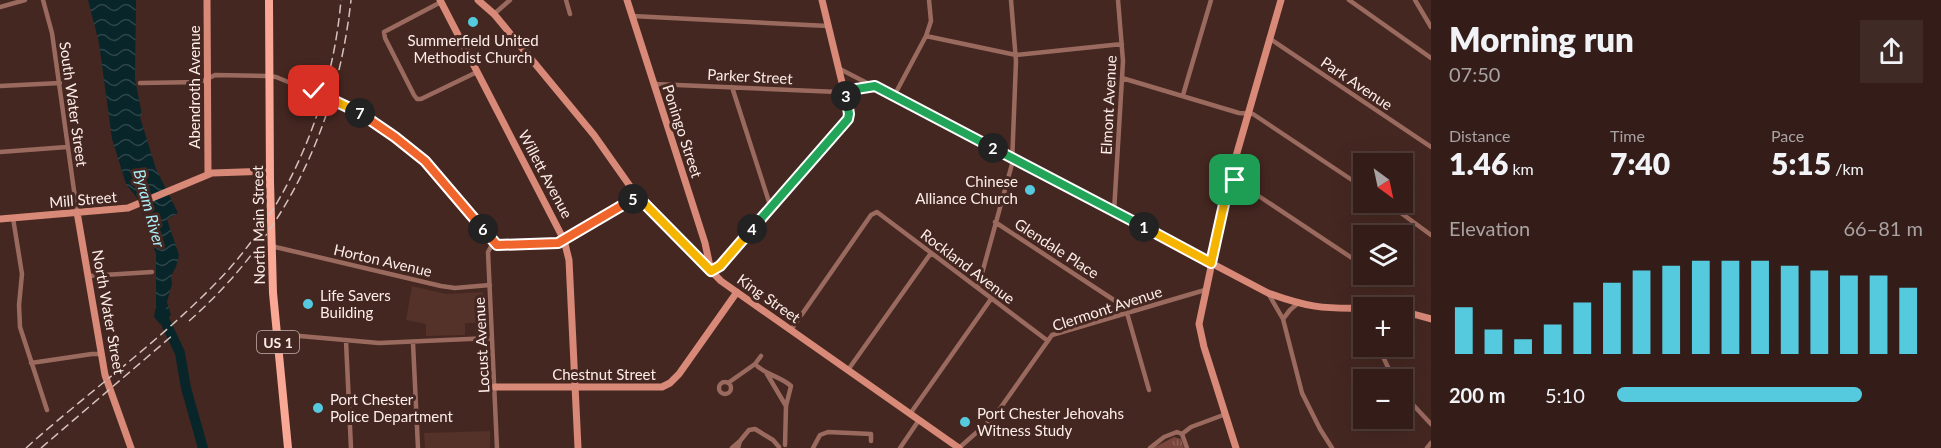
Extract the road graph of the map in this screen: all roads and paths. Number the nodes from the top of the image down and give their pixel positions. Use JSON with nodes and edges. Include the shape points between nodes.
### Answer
{"nodes":[{"id":1,"x":25,"y":0,"type":"edge"},
{"id":2,"x":43,"y":0,"type":"edge"},
{"id":3,"x":207,"y":0,"type":"edge"},
{"id":4,"x":268,"y":0,"type":"edge"},
{"id":5,"x":478,"y":0,"type":"edge"},
{"id":6,"x":510,"y":0,"type":"edge"},
{"id":7,"x":566,"y":0,"type":"edge"},
{"id":8,"x":627,"y":0,"type":"edge"},
{"id":9,"x":822,"y":0,"type":"edge"},
{"id":10,"x":929,"y":0,"type":"edge"},
{"id":11,"x":1011,"y":0,"type":"edge"},
{"id":12,"x":1118,"y":0,"type":"edge"},
{"id":13,"x":1211,"y":0,"type":"edge"},
{"id":14,"x":1281,"y":0,"type":"edge"},
{"id":15,"x":1349,"y":0,"type":"edge"},
{"id":16,"x":1415,"y":0,"type":"edge"},
{"id":17,"x":440,"y":1,"type":"edge"},
{"id":18,"x":0,"y":7,"type":"edge"},
{"id":19,"x":494,"y":14,"type":"junction"},
{"id":20,"x":570,"y":14,"type":"dead end"},
{"id":21,"x":632,"y":16,"type":"junction"},
{"id":22,"x":828,"y":26,"type":"junction"},
{"id":23,"x":1431,"y":27,"type":"edge"},
{"id":24,"x":926,"y":36,"type":"junction"},
{"id":25,"x":1269,"y":38,"type":"junction"},
{"id":26,"x":1122,"y":44,"type":"junction"},
{"id":27,"x":1016,"y":55,"type":"junction"},
{"id":28,"x":1429,"y":55,"type":"edge"},
{"id":29,"x":838,"y":68,"type":"junction"},
{"id":30,"x":477,"y":72,"type":"junction"},
{"id":31,"x":269,"y":76,"type":"junction"},
{"id":32,"x":208,"y":78,"type":"junction"},
{"id":33,"x":1122,"y":78,"type":"junction"},
{"id":34,"x":60,"y":83,"type":"junction"},
{"id":35,"x":140,"y":83,"type":"dead end"},
{"id":36,"x":654,"y":84,"type":"junction"},
{"id":37,"x":0,"y":86,"type":"edge"},
{"id":38,"x":875,"y":86,"type":"junction"},
{"id":39,"x":732,"y":87,"type":"junction"},
{"id":40,"x":844,"y":91,"type":"junction"},
{"id":41,"x":1183,"y":95,"type":"junction"},
{"id":42,"x":894,"y":96,"type":"junction"},
{"id":43,"x":1248,"y":113,"type":"junction"},
{"id":44,"x":67,"y":147,"type":"junction"},
{"id":45,"x":1431,"y":147,"type":"edge"},
{"id":46,"x":0,"y":152,"type":"edge"},
{"id":47,"x":1012,"y":158,"type":"junction"},
{"id":48,"x":269,"y":171,"type":"junction"},
{"id":49,"x":208,"y":174,"type":"junction"},
{"id":50,"x":1230,"y":177,"type":"junction"},
{"id":51,"x":1353,"y":181,"type":"edge"},
{"id":52,"x":637,"y":196,"type":"junction"},
{"id":53,"x":771,"y":207,"type":"junction"},
{"id":54,"x":77,"y":212,"type":"junction"},
{"id":55,"x":1114,"y":212,"type":"junction"},
{"id":56,"x":1401,"y":213,"type":"edge"},
{"id":57,"x":13,"y":218,"type":"junction"},
{"id":58,"x":0,"y":219,"type":"edge"},
{"id":59,"x":995,"y":222,"type":"junction"},
{"id":60,"x":1431,"y":235,"type":"edge"},
{"id":61,"x":564,"y":240,"type":"junction"},
{"id":62,"x":493,"y":243,"type":"junction"},
{"id":63,"x":271,"y":246,"type":"junction"},
{"id":64,"x":931,"y":254,"type":"junction"},
{"id":65,"x":1353,"y":259,"type":"edge"},
{"id":66,"x":1211,"y":263,"type":"junction"},
{"id":67,"x":711,"y":271,"type":"junction"},
{"id":68,"x":152,"y":272,"type":"dead end"},
{"id":69,"x":88,"y":276,"type":"junction"},
{"id":70,"x":490,"y":285,"type":"junction"},
{"id":71,"x":978,"y":288,"type":"junction"},
{"id":72,"x":1205,"y":290,"type":"junction"},
{"id":73,"x":737,"y":292,"type":"junction"},
{"id":74,"x":1268,"y":293,"type":"junction"},
{"id":75,"x":991,"y":299,"type":"junction"},
{"id":76,"x":1297,"y":304,"type":"junction"},
{"id":77,"x":1353,"y":310,"type":"edge"},
{"id":78,"x":1127,"y":313,"type":"junction"},
{"id":79,"x":1413,"y":314,"type":"edge"},
{"id":80,"x":1283,"y":319,"type":"junction"},
{"id":81,"x":1431,"y":319,"type":"edge"},
{"id":82,"x":791,"y":330,"type":"junction"},
{"id":83,"x":277,"y":334,"type":"junction"},
{"id":84,"x":491,"y":338,"type":"junction"},
{"id":85,"x":346,"y":341,"type":"junction"},
{"id":86,"x":1048,"y":341,"type":"junction"},
{"id":87,"x":413,"y":343,"type":"junction"},
{"id":88,"x":100,"y":354,"type":"junction"},
{"id":89,"x":761,"y":356,"type":"dead end"},
{"id":90,"x":31,"y":363,"type":"junction"},
{"id":91,"x":755,"y":364,"type":"junction"},
{"id":92,"x":848,"y":370,"type":"junction"},
{"id":93,"x":767,"y":374,"type":"junction"},
{"id":94,"x":728,"y":383,"type":"dead end"},
{"id":95,"x":495,"y":387,"type":"junction"},
{"id":96,"x":575,"y":388,"type":"junction"},
{"id":97,"x":1149,"y":390,"type":"dead end"},
{"id":98,"x":1413,"y":405,"type":"edge"},
{"id":99,"x":786,"y":406,"type":"junction"},
{"id":100,"x":47,"y":410,"type":"dead end"},
{"id":101,"x":910,"y":414,"type":"junction"},
{"id":102,"x":1226,"y":414,"type":"junction"},
{"id":103,"x":919,"y":420,"type":"junction"},
{"id":104,"x":1431,"y":424,"type":"edge"},
{"id":105,"x":1182,"y":434,"type":"junction"},
{"id":106,"x":740,"y":441,"type":"junction"},
{"id":107,"x":871,"y":441,"type":"dead end"},
{"id":108,"x":1431,"y":443,"type":"edge"},
{"id":109,"x":783,"y":447,"type":"edge"},
{"id":110,"x":131,"y":448,"type":"edge"},
{"id":111,"x":288,"y":448,"type":"edge"},
{"id":112,"x":351,"y":448,"type":"edge"},
{"id":113,"x":418,"y":448,"type":"edge"},
{"id":114,"x":498,"y":448,"type":"edge"},
{"id":115,"x":578,"y":448,"type":"edge"},
{"id":116,"x":732,"y":448,"type":"edge"},
{"id":117,"x":738,"y":448,"type":"edge"},
{"id":118,"x":813,"y":448,"type":"edge"},
{"id":119,"x":900,"y":448,"type":"edge"},
{"id":120,"x":959,"y":448,"type":"edge"},
{"id":121,"x":1150,"y":448,"type":"edge"},
{"id":122,"x":1187,"y":448,"type":"edge"},
{"id":123,"x":1236,"y":448,"type":"edge"},
{"id":124,"x":1332,"y":448,"type":"edge"},
{"id":125,"x":1427,"y":448,"type":"edge"}],
"edges":[{"from":1,"to":18,"type":"street"},
{"from":2,"to":34,"type":"street","name":"South Water Street"},
{"from":3,"to":32,"type":"street","name":"Abendroth Avenue"},
{"from":4,"to":31,"type":"main road","name":"North Main Street","number":"US 1"},
{"from":5,"to":19,"type":"street","name":"King Street"},
{"from":6,"to":19,"type":"street"},
{"from":7,"to":20,"type":"street"},
{"from":8,"to":21,"type":"street","name":"Poningo Street"},
{"from":9,"to":22,"type":"street"},
{"from":10,"to":24,"type":"street","via":[[931,21]]},
{"from":11,"to":27,"type":"street"},
{"from":12,"to":26,"type":"street","name":"Elmont Avenue"},
{"from":13,"to":41,"type":"street"},
{"from":14,"to":25,"type":"street"},
{"from":15,"to":28,"type":"street"},
{"from":16,"to":23,"type":"street"},
{"from":17,"to":30,"type":"street","name":"Willett Avenue"},
{"from":17,"to":30,"type":"street","via":[[384,32],[384,38],[417,99]]},
{"from":19,"to":52,"type":"street","name":"King Street","via":[[594,135]]},
{"from":21,"to":22,"type":"street"},
{"from":21,"to":36,"type":"street","name":"Poningo Street"},
{"from":22,"to":29,"type":"street"},
{"from":24,"to":27,"type":"street"},
{"from":24,"to":42,"type":"street"},
{"from":25,"to":43,"type":"street"},
{"from":25,"to":45,"type":"street","name":"Park Avenue"},
{"from":26,"to":27,"type":"street"},
{"from":26,"to":33,"type":"street","name":"Elmont Avenue"},
{"from":27,"to":47,"type":"street"},
{"from":29,"to":38,"type":"street"},
{"from":29,"to":40,"type":"street"},
{"from":30,"to":61,"type":"street","name":"Willett Avenue"},
{"from":31,"to":32,"type":"street"},
{"from":31,"to":48,"type":"main road","name":"North Main Street","number":"US 1"},
{"from":31,"to":62,"type":"street","via":[[350,107],[395,137],[425,161]]},
{"from":32,"to":35,"type":"street"},
{"from":32,"to":49,"type":"street","name":"Abendroth Avenue"},
{"from":33,"to":41,"type":"street"},
{"from":33,"to":55,"type":"street","name":"Elmont Avenue"},
{"from":34,"to":37,"type":"street"},
{"from":34,"to":44,"type":"street","name":"South Water Street"},
{"from":36,"to":39,"type":"street","name":"Parker Street"},
{"from":36,"to":67,"type":"street","name":"Poningo Street"},
{"from":38,"to":40,"type":"street","name":"Parker Street"},
{"from":38,"to":42,"type":"street"},
{"from":39,"to":40,"type":"street","name":"Parker Street"},
{"from":39,"to":53,"type":"street"},
{"from":40,"to":53,"type":"street","via":[[848,119]]},
{"from":41,"to":43,"type":"street"},
{"from":42,"to":47,"type":"street"},
{"from":43,"to":50,"type":"street"},
{"from":43,"to":51,"type":"street"},
{"from":44,"to":46,"type":"street"},
{"from":44,"to":54,"type":"street","name":"South Water Street"},
{"from":47,"to":55,"type":"street"},
{"from":47,"to":59,"type":"street"},
{"from":48,"to":49,"type":"street","name":"Mill Street"},
{"from":48,"to":63,"type":"main road","name":"North Main Street","number":"US 1"},
{"from":49,"to":54,"type":"street","name":"Mill Street","via":[[132,207]]},
{"from":50,"to":65,"type":"street"},
{"from":50,"to":66,"type":"street"},
{"from":52,"to":61,"type":"street"},
{"from":52,"to":67,"type":"street","name":"King Street"},
{"from":53,"to":67,"type":"street","via":[[720,266]]},
{"from":54,"to":57,"type":"street","name":"Mill Street"},
{"from":54,"to":69,"type":"street","name":"North Water Street"},
{"from":55,"to":66,"type":"street"},
{"from":56,"to":60,"type":"street"},
{"from":57,"to":58,"type":"street","name":"Mill Street"},
{"from":57,"to":90,"type":"street","via":[[22,274],[19,317]]},
{"from":59,"to":71,"type":"street"},
{"from":59,"to":78,"type":"street","name":"Glendale Place","via":[[1118,301]]},
{"from":61,"to":62,"type":"street","via":[[504,246]]},
{"from":61,"to":96,"type":"street","name":"Willett Avenue","via":[[569,260]]},
{"from":62,"to":70,"type":"street","name":"Locust Avenue","via":[[488,252]]},
{"from":63,"to":70,"type":"street","name":"Horton Avenue","via":[[441,286]]},
{"from":63,"to":83,"type":"main road","name":"North Main Street","number":"US 1"},
{"from":64,"to":71,"type":"street","name":"Rockland Avenue"},
{"from":64,"to":82,"type":"street","name":"Rockland Avenue","via":[[873,212]]},
{"from":64,"to":92,"type":"street"},
{"from":66,"to":72,"type":"street"},
{"from":66,"to":74,"type":"street"},
{"from":67,"to":73,"type":"street","name":"King Street"},
{"from":68,"to":69,"type":"street"},
{"from":69,"to":88,"type":"street","name":"North Water Street"},
{"from":70,"to":84,"type":"street","name":"Locust Avenue"},
{"from":71,"to":75,"type":"street","name":"Rockland Avenue"},
{"from":72,"to":78,"type":"street","name":"Clermont Avenue"},
{"from":72,"to":102,"type":"street","via":[[1200,333]]},
{"from":73,"to":82,"type":"street","name":"King Street"},
{"from":73,"to":96,"type":"street","name":"Chestnut Street","via":[[670,383],[651,389]]},
{"from":74,"to":76,"type":"street"},
{"from":74,"to":80,"type":"street"},
{"from":75,"to":86,"type":"street","name":"Rockland Avenue"},
{"from":75,"to":101,"type":"street"},
{"from":76,"to":77,"type":"street"},
{"from":76,"to":80,"type":"street"},
{"from":78,"to":86,"type":"street","name":"Clermont Avenue","via":[[1052,335]]},
{"from":78,"to":97,"type":"street"},
{"from":79,"to":81,"type":"street"},
{"from":80,"to":124,"type":"street","via":[[1302,393]]},
{"from":82,"to":92,"type":"street","name":"King Street"},
{"from":83,"to":85,"type":"street"},
{"from":83,"to":111,"type":"main road","name":"North Main Street","number":"US 1"},
{"from":84,"to":87,"type":"street"},
{"from":84,"to":95,"type":"street","name":"Locust Avenue"},
{"from":85,"to":87,"type":"street"},
{"from":85,"to":112,"type":"street"},
{"from":86,"to":120,"type":"street","name":"Clermont Avenue","via":[[994,417]]},
{"from":87,"to":113,"type":"street"},
{"from":88,"to":90,"type":"street"},
{"from":88,"to":110,"type":"street","name":"North Water Street"},
{"from":89,"to":91,"type":"street"},
{"from":90,"to":100,"type":"street"},
{"from":91,"to":93,"type":"street"},
{"from":91,"to":94,"type":"street"},
{"from":92,"to":101,"type":"street","name":"King Street"},
{"from":93,"to":99,"type":"street"},
{"from":93,"to":99,"type":"street","via":[[791,386]]},
{"from":95,"to":96,"type":"street","name":"Chestnut Street"},
{"from":95,"to":114,"type":"street","name":"Locust Avenue"},
{"from":96,"to":115,"type":"street","name":"Willett Avenue"},
{"from":98,"to":104,"type":"street"},
{"from":99,"to":109,"type":"street"},
{"from":101,"to":103,"type":"street","name":"King Street"},
{"from":102,"to":105,"type":"street"},
{"from":102,"to":123,"type":"street"},
{"from":103,"to":119,"type":"street"},
{"from":103,"to":120,"type":"street","name":"King Street"},
{"from":105,"to":121,"type":"street","via":[[1164,437]]},
{"from":105,"to":122,"type":"street"},
{"from":106,"to":109,"type":"street","via":[[748,430],[755,429]]},
{"from":106,"to":116,"type":"street"},
{"from":106,"to":117,"type":"street"},
{"from":107,"to":118,"type":"street","via":[[871,434],[828,432],[820,435]]},
{"from":108,"to":125,"type":"street"}]}
